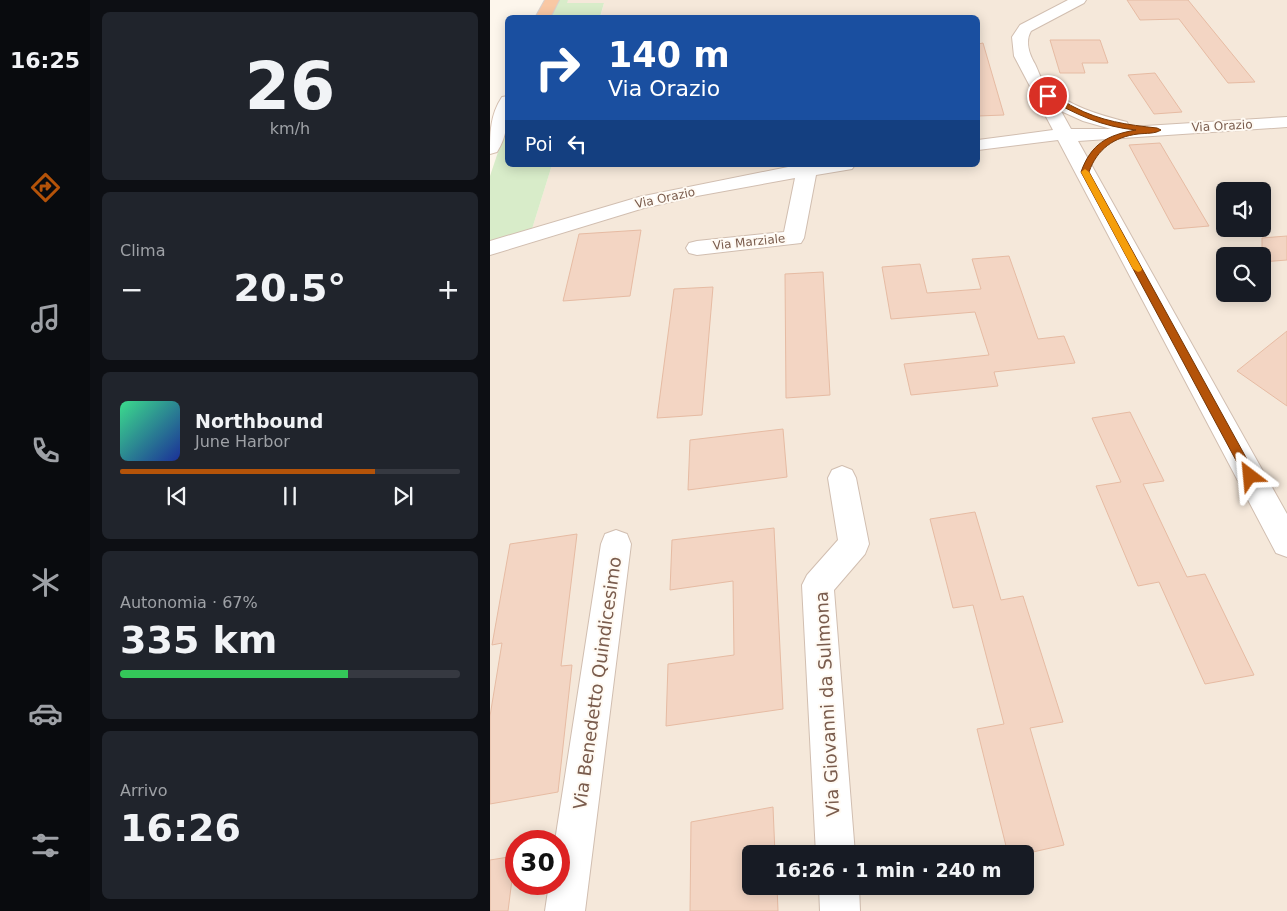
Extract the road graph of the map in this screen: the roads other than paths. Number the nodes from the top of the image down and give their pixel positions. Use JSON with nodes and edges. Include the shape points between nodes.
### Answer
{"nodes":[{"id":1,"x":540,"y":0,"type":"edge"},
{"id":2,"x":552,"y":0,"type":"edge"},
{"id":3,"x":1079,"y":0,"type":"edge"},
{"id":4,"x":537,"y":15,"type":"edge"},
{"id":5,"x":544,"y":15,"type":"edge"},
{"id":6,"x":1037,"y":85,"type":"junction"},
{"id":7,"x":505,"y":109,"type":"edge"},
{"id":8,"x":1287,"y":122,"type":"edge"},
{"id":9,"x":1127,"y":129,"type":"junction"},
{"id":10,"x":1064,"y":134,"type":"junction"},
{"id":11,"x":980,"y":145,"type":"edge"},
{"id":12,"x":490,"y":148,"type":"edge"},
{"id":13,"x":820,"y":167,"type":"edge"},
{"id":14,"x":807,"y":168,"type":"edge"},
{"id":15,"x":1085,"y":172,"type":"junction"},
{"id":16,"x":490,"y":248,"type":"edge"},
{"id":17,"x":697,"y":248,"type":"dead end"},
{"id":18,"x":842,"y":478,"type":"dead end"},
{"id":19,"x":1287,"y":543,"type":"edge"},
{"id":20,"x":616,"y":544,"type":"dead end"},
{"id":21,"x":835,"y":845,"type":"edge"},
{"id":22,"x":839,"y":895,"type":"edge"},
{"id":23,"x":566,"y":911,"type":"edge"},
{"id":24,"x":840,"y":911,"type":"edge"}],
"edges":[{"from":1,"to":4,"type":"highway"},
{"from":2,"to":5,"type":"highway"},
{"from":3,"to":6,"type":"street","via":[[1025,28],[1020,37],[1022,56]]},
{"from":6,"to":9,"type":"street","name":"Via Orazio","via":[[1062,105]]},
{"from":6,"to":10,"type":"street"},
{"from":7,"to":12,"type":"street"},
{"from":8,"to":9,"type":"street","name":"Via Orazio"},
{"from":9,"to":10,"type":"street","name":"Via Orazio","via":[[1085,136]]},
{"from":9,"to":15,"type":"street","name":"Via Orazio","via":[[1100,146],[1089,158]]},
{"from":10,"to":11,"type":"street","name":"Via Orazio"},
{"from":10,"to":15,"type":"street"},
{"from":13,"to":14,"type":"street","name":"Via Orazio"},
{"from":14,"to":16,"type":"street","name":"Via Orazio","via":[[645,202]]},
{"from":14,"to":17,"type":"street","name":"Via Marziale","via":[[793,238]]},
{"from":15,"to":19,"type":"street"},
{"from":18,"to":21,"type":"street","name":"Via Giovanni da Sulmona","via":[[854,544],[818,585]]},
{"from":20,"to":23,"type":"street","name":"Via Benedetto Quindicesimo"},
{"from":22,"to":24,"type":"street"}]}
